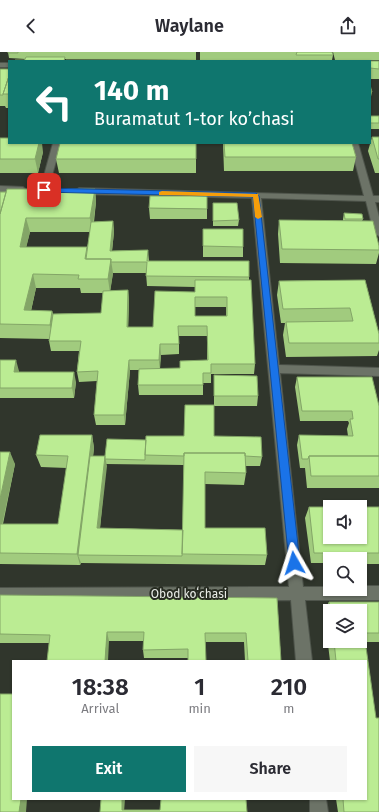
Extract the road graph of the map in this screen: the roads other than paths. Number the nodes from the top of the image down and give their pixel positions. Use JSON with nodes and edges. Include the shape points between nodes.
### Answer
{"nodes":[{"id":1,"x":56,"y":144,"type":"edge"},
{"id":2,"x":354,"y":144,"type":"edge"},
{"id":3,"x":0,"y":189,"type":"edge"},
{"id":4,"x":68,"y":191,"type":"edge"},
{"id":5,"x":256,"y":196,"type":"junction"},
{"id":6,"x":369,"y":198,"type":"junction"},
{"id":7,"x":379,"y":199,"type":"edge"},
{"id":8,"x":379,"y":233,"type":"edge"},
{"id":9,"x":274,"y":369,"type":"junction"},
{"id":10,"x":379,"y":372,"type":"edge"},
{"id":11,"x":298,"y":593,"type":"junction"},
{"id":12,"x":379,"y":593,"type":"edge"},
{"id":13,"x":0,"y":595,"type":"edge"},
{"id":14,"x":304,"y":660,"type":"edge"},
{"id":15,"x":318,"y":800,"type":"edge"},
{"id":16,"x":319,"y":812,"type":"edge"}],
"edges":[{"from":1,"to":3,"type":"street","via":[[41,190]]},
{"from":2,"to":6,"type":"street"},
{"from":4,"to":5,"type":"street"},
{"from":5,"to":6,"type":"street"},
{"from":5,"to":9,"type":"street"},
{"from":6,"to":7,"type":"street"},
{"from":6,"to":8,"type":"street"},
{"from":9,"to":10,"type":"street"},
{"from":9,"to":11,"type":"street"},
{"from":11,"to":12,"type":"street","name":"Obod koʻchasi"},
{"from":11,"to":13,"type":"street","name":"Obod koʻchasi"},
{"from":11,"to":14,"type":"street"},
{"from":15,"to":16,"type":"street"}]}
